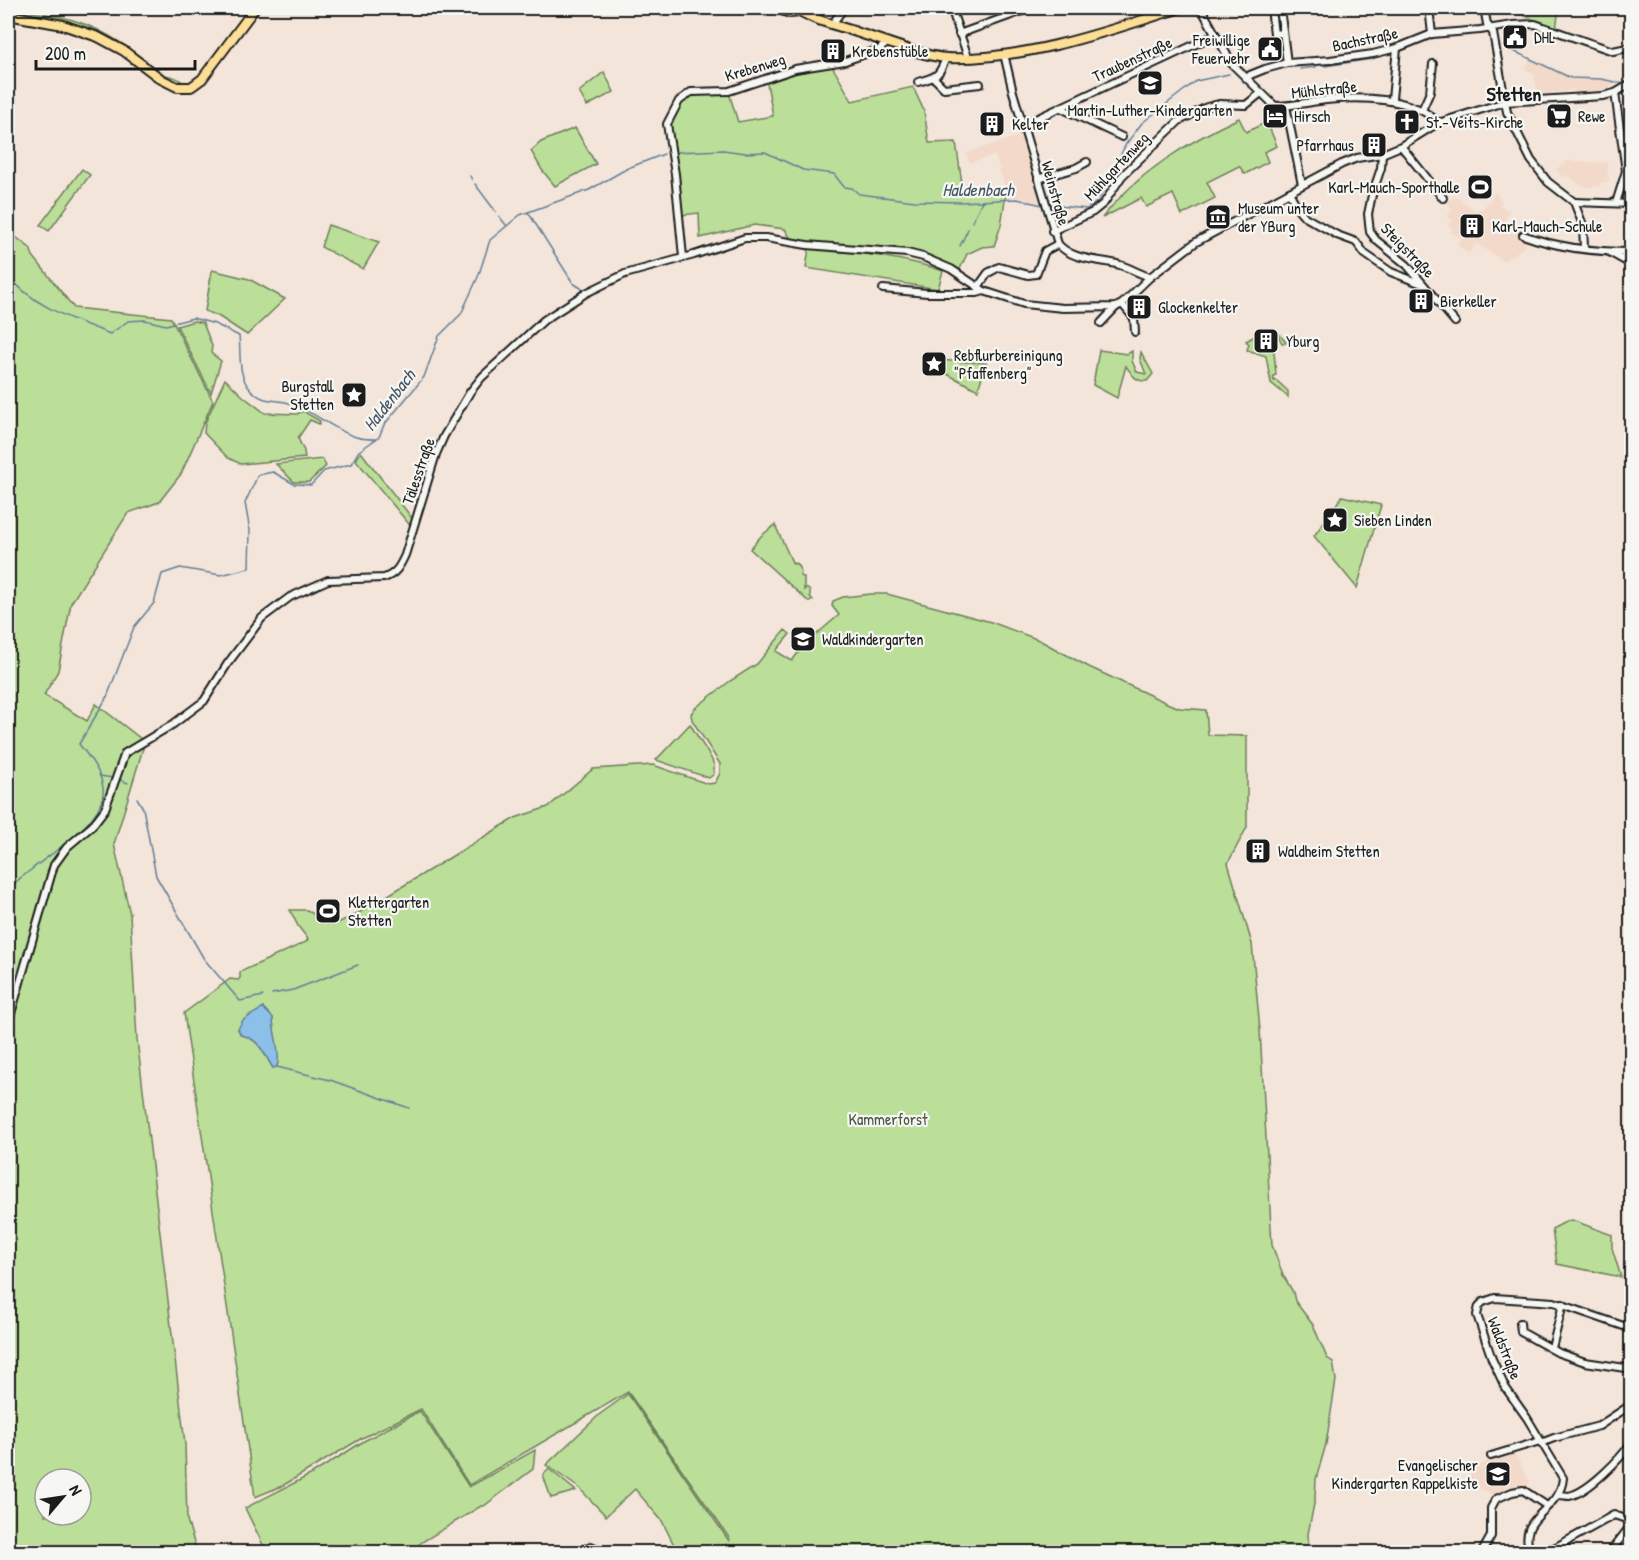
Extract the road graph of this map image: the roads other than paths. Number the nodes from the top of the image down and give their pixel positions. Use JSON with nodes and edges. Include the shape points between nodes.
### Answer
{"nodes":[{"id":1,"x":255,"y":8,"type":"edge"},
{"id":2,"x":776,"y":8,"type":"edge"},
{"id":3,"x":844,"y":8,"type":"edge"},
{"id":4,"x":951,"y":8,"type":"edge"},
{"id":5,"x":1031,"y":8,"type":"edge"},
{"id":6,"x":1180,"y":8,"type":"edge"},
{"id":7,"x":1201,"y":8,"type":"edge"},
{"id":8,"x":1271,"y":8,"type":"edge"},
{"id":9,"x":1280,"y":8,"type":"edge"},
{"id":10,"x":1429,"y":8,"type":"edge"},
{"id":11,"x":1484,"y":8,"type":"edge"},
{"id":12,"x":798,"y":10,"type":"edge"},
{"id":13,"x":8,"y":15,"type":"edge"},
{"id":14,"x":832,"y":24,"type":"junction"},
{"id":15,"x":1490,"y":29,"type":"junction"},
{"id":16,"x":1283,"y":33,"type":"junction"},
{"id":17,"x":959,"y":34,"type":"junction"},
{"id":18,"x":1432,"y":34,"type":"junction"},
{"id":19,"x":1215,"y":35,"type":"junction"},
{"id":20,"x":888,"y":42,"type":"junction"},
{"id":21,"x":1632,"y":47,"type":"edge"},
{"id":22,"x":1397,"y":48,"type":"junction"},
{"id":23,"x":1004,"y":54,"type":"junction"},
{"id":24,"x":968,"y":57,"type":"junction"},
{"id":25,"x":946,"y":58,"type":"junction"},
{"id":26,"x":1287,"y":63,"type":"junction"},
{"id":27,"x":1433,"y":64,"type":"dead end"},
{"id":28,"x":934,"y":78,"type":"junction"},
{"id":29,"x":1247,"y":79,"type":"junction"},
{"id":30,"x":918,"y":82,"type":"dead end"},
{"id":31,"x":1632,"y":83,"type":"edge"},
{"id":32,"x":980,"y":84,"type":"dead end"},
{"id":33,"x":1261,"y":93,"type":"junction"},
{"id":34,"x":1616,"y":93,"type":"junction"},
{"id":35,"x":1392,"y":101,"type":"junction"},
{"id":36,"x":1505,"y":102,"type":"junction"},
{"id":37,"x":1286,"y":106,"type":"junction"},
{"id":38,"x":1061,"y":108,"type":"junction"},
{"id":39,"x":1422,"y":110,"type":"junction"},
{"id":40,"x":1438,"y":123,"type":"junction"},
{"id":41,"x":1023,"y":125,"type":"junction"},
{"id":42,"x":1122,"y":137,"type":"dead end"},
{"id":43,"x":1401,"y":146,"type":"junction"},
{"id":44,"x":1382,"y":154,"type":"junction"},
{"id":45,"x":1087,"y":162,"type":"dead end"},
{"id":46,"x":1038,"y":179,"type":"junction"},
{"id":47,"x":1302,"y":185,"type":"junction"},
{"id":48,"x":1289,"y":192,"type":"junction"},
{"id":49,"x":1443,"y":198,"type":"dead end"},
{"id":50,"x":1574,"y":202,"type":"junction"},
{"id":51,"x":1616,"y":203,"type":"junction"},
{"id":52,"x":1632,"y":204,"type":"edge"},
{"id":53,"x":1052,"y":231,"type":"junction"},
{"id":54,"x":1523,"y":236,"type":"dead end"},
{"id":55,"x":1058,"y":244,"type":"junction"},
{"id":56,"x":1584,"y":248,"type":"junction"},
{"id":57,"x":1608,"y":252,"type":"junction"},
{"id":58,"x":1632,"y":252,"type":"edge"},
{"id":59,"x":683,"y":257,"type":"junction"},
{"id":60,"x":1632,"y":265,"type":"edge"},
{"id":61,"x":1150,"y":277,"type":"junction"},
{"id":62,"x":1424,"y":285,"type":"junction"},
{"id":63,"x":981,"y":289,"type":"junction"},
{"id":64,"x":883,"y":290,"type":"dead end"},
{"id":65,"x":1119,"y":306,"type":"junction"},
{"id":66,"x":1455,"y":322,"type":"dead end"},
{"id":67,"x":1101,"y":323,"type":"dead end"},
{"id":68,"x":1135,"y":332,"type":"dead end"},
{"id":69,"x":8,"y":1024,"type":"edge"},
{"id":70,"x":1563,"y":1304,"type":"junction"},
{"id":71,"x":1520,"y":1323,"type":"dead end"},
{"id":72,"x":1632,"y":1329,"type":"edge"},
{"id":73,"x":1552,"y":1348,"type":"junction"},
{"id":74,"x":1632,"y":1369,"type":"edge"},
{"id":75,"x":1632,"y":1404,"type":"edge"},
{"id":76,"x":1541,"y":1442,"type":"junction"},
{"id":77,"x":1632,"y":1442,"type":"edge"},
{"id":78,"x":1491,"y":1456,"type":"dead end"},
{"id":79,"x":1559,"y":1495,"type":"junction"},
{"id":80,"x":1547,"y":1506,"type":"junction"},
{"id":81,"x":1632,"y":1522,"type":"edge"},
{"id":82,"x":586,"y":1551,"type":"edge"},
{"id":83,"x":570,"y":1552,"type":"edge"},
{"id":84,"x":597,"y":1552,"type":"edge"},
{"id":85,"x":1482,"y":1552,"type":"edge"},
{"id":86,"x":1530,"y":1552,"type":"edge"},
{"id":87,"x":1547,"y":1552,"type":"edge"},
{"id":88,"x":1610,"y":1552,"type":"edge"}],
"edges":[{"from":1,"to":13,"type":"main road","via":[[202,79],[185,88],[169,84],[91,34]]},
{"from":2,"to":12,"type":"main road","via":[[790,13]]},
{"from":3,"to":14,"type":"street"},
{"from":4,"to":17,"type":"street"},
{"from":5,"to":17,"type":"street"},
{"from":6,"to":23,"type":"main road","via":[[1064,43]]},
{"from":7,"to":19,"type":"street","name":"Mühlstraße"},
{"from":8,"to":16,"type":"street","via":[[1274,34]]},
{"from":9,"to":16,"type":"street"},
{"from":10,"to":18,"type":"street"},
{"from":11,"to":15,"type":"street"},
{"from":12,"to":14,"type":"main road"},
{"from":14,"to":20,"type":"main road"},
{"from":15,"to":18,"type":"street","name":"Bachstraße"},
{"from":15,"to":21,"type":"street","name":"Bachstraße","via":[[1535,24],[1613,51]]},
{"from":15,"to":36,"type":"street"},
{"from":16,"to":26,"type":"street"},
{"from":17,"to":24,"type":"street"},
{"from":18,"to":22,"type":"street","name":"Bachstraße"},
{"from":19,"to":29,"type":"street","name":"Mühlstraße","via":[[1232,64]]},
{"from":19,"to":38,"type":"street","name":"Traubenstraße"},
{"from":20,"to":25,"type":"main road"},
{"from":20,"to":59,"type":"street","name":"Krebenweg","via":[[880,49],[845,61],[795,69],[729,91],[691,92],[680,101],[667,124]]},
{"from":22,"to":26,"type":"street","name":"Bachstraße"},
{"from":22,"to":35,"type":"street"},
{"from":23,"to":24,"type":"main road"},
{"from":23,"to":41,"type":"street","name":"Weinstraße"},
{"from":24,"to":25,"type":"main road"},
{"from":25,"to":28,"type":"street"},
{"from":26,"to":29,"type":"street","name":"Bachstraße"},
{"from":27,"to":39,"type":"street","via":[[1430,92]]},
{"from":28,"to":30,"type":"street"},
{"from":28,"to":32,"type":"street","via":[[944,88]]},
{"from":29,"to":33,"type":"street","name":"Mühlstraße"},
{"from":31,"to":34,"type":"street"},
{"from":33,"to":37,"type":"street","name":"Mühlstraße","via":[[1275,106]]},
{"from":33,"to":53,"type":"street","name":"Mühlgartenweg","via":[[1246,105],[1219,104],[1179,121],[1122,176],[1104,203]]},
{"from":34,"to":36,"type":"street"},
{"from":34,"to":51,"type":"street","via":[[1626,171]]},
{"from":35,"to":37,"type":"street","name":"Mühlstraße","via":[[1352,98]]},
{"from":35,"to":39,"type":"street","name":"Mühlstraße"},
{"from":36,"to":40,"type":"street"},
{"from":36,"to":50,"type":"street","via":[[1531,160],[1548,182]]},
{"from":37,"to":47,"type":"street"},
{"from":38,"to":41,"type":"street","name":"Traubenstraße"},
{"from":38,"to":42,"type":"street"},
{"from":39,"to":40,"type":"street"},
{"from":40,"to":43,"type":"street"},
{"from":41,"to":46,"type":"street","name":"Weinstraße"},
{"from":43,"to":44,"type":"street"},
{"from":43,"to":49,"type":"street"},
{"from":44,"to":47,"type":"street","via":[[1357,158]]},
{"from":44,"to":62,"type":"street","name":"Steigstraße","via":[[1368,214],[1370,232]]},
{"from":45,"to":46,"type":"street"},
{"from":46,"to":53,"type":"street","name":"Weinstraße"},
{"from":47,"to":48,"type":"street"},
{"from":48,"to":61,"type":"street","via":[[1196,242]]},
{"from":48,"to":62,"type":"street","via":[[1305,216],[1356,242],[1365,254],[1391,272]]},
{"from":50,"to":51,"type":"street"},
{"from":50,"to":56,"type":"street","via":[[1583,225]]},
{"from":51,"to":52,"type":"street"},
{"from":53,"to":55,"type":"street","name":"Weinstraße"},
{"from":54,"to":56,"type":"street","via":[[1568,249]]},
{"from":55,"to":61,"type":"street","name":"Weinstraße","via":[[1075,256],[1116,264]]},
{"from":55,"to":63,"type":"street","via":[[1045,251],[1036,274],[999,267],[988,273]]},
{"from":56,"to":57,"type":"street"},
{"from":57,"to":58,"type":"street"},
{"from":57,"to":60,"type":"street"},
{"from":59,"to":63,"type":"street","name":"Tälesstraße","via":[[745,238],[907,253],[951,269]]},
{"from":59,"to":69,"type":"street","name":"Tälesstraße","via":[[607,282],[537,326],[482,376],[457,412],[436,454],[405,555],[392,575],[328,580],[279,604],[245,639],[204,701],[172,726],[125,753],[105,809],[54,865]]},
{"from":61,"to":65,"type":"street"},
{"from":62,"to":66,"type":"street","name":"Steigstraße"},
{"from":63,"to":64,"type":"street","via":[[977,293]]},
{"from":63,"to":65,"type":"street","via":[[1024,304],[1063,308]]},
{"from":65,"to":67,"type":"street"},
{"from":65,"to":68,"type":"street","via":[[1134,318]]},
{"from":70,"to":72,"type":"street","name":"Waldstraße"},
{"from":70,"to":73,"type":"street"},
{"from":70,"to":76,"type":"street","name":"Waldstraße","via":[[1495,1298],[1483,1302],[1477,1315],[1505,1387]]},
{"from":71,"to":73,"type":"street","via":[[1521,1332]]},
{"from":73,"to":74,"type":"street","via":[[1585,1362]]},
{"from":75,"to":76,"type":"street","via":[[1599,1426]]},
{"from":76,"to":78,"type":"street"},
{"from":76,"to":79,"type":"street","name":"Waldstraße","via":[[1563,1479]]},
{"from":77,"to":79,"type":"street","via":[[1586,1487],[1569,1496]]},
{"from":79,"to":80,"type":"street"},
{"from":80,"to":85,"type":"street","via":[[1523,1490],[1496,1499],[1491,1508],[1491,1536]]},
{"from":80,"to":86,"type":"street","via":[[1527,1532]]},
{"from":81,"to":87,"type":"street","via":[[1614,1515]]},
{"from":81,"to":88,"type":"street"},
{"from":82,"to":83,"type":"street"},
{"from":82,"to":84,"type":"street","via":[[590,1546]]}]}
